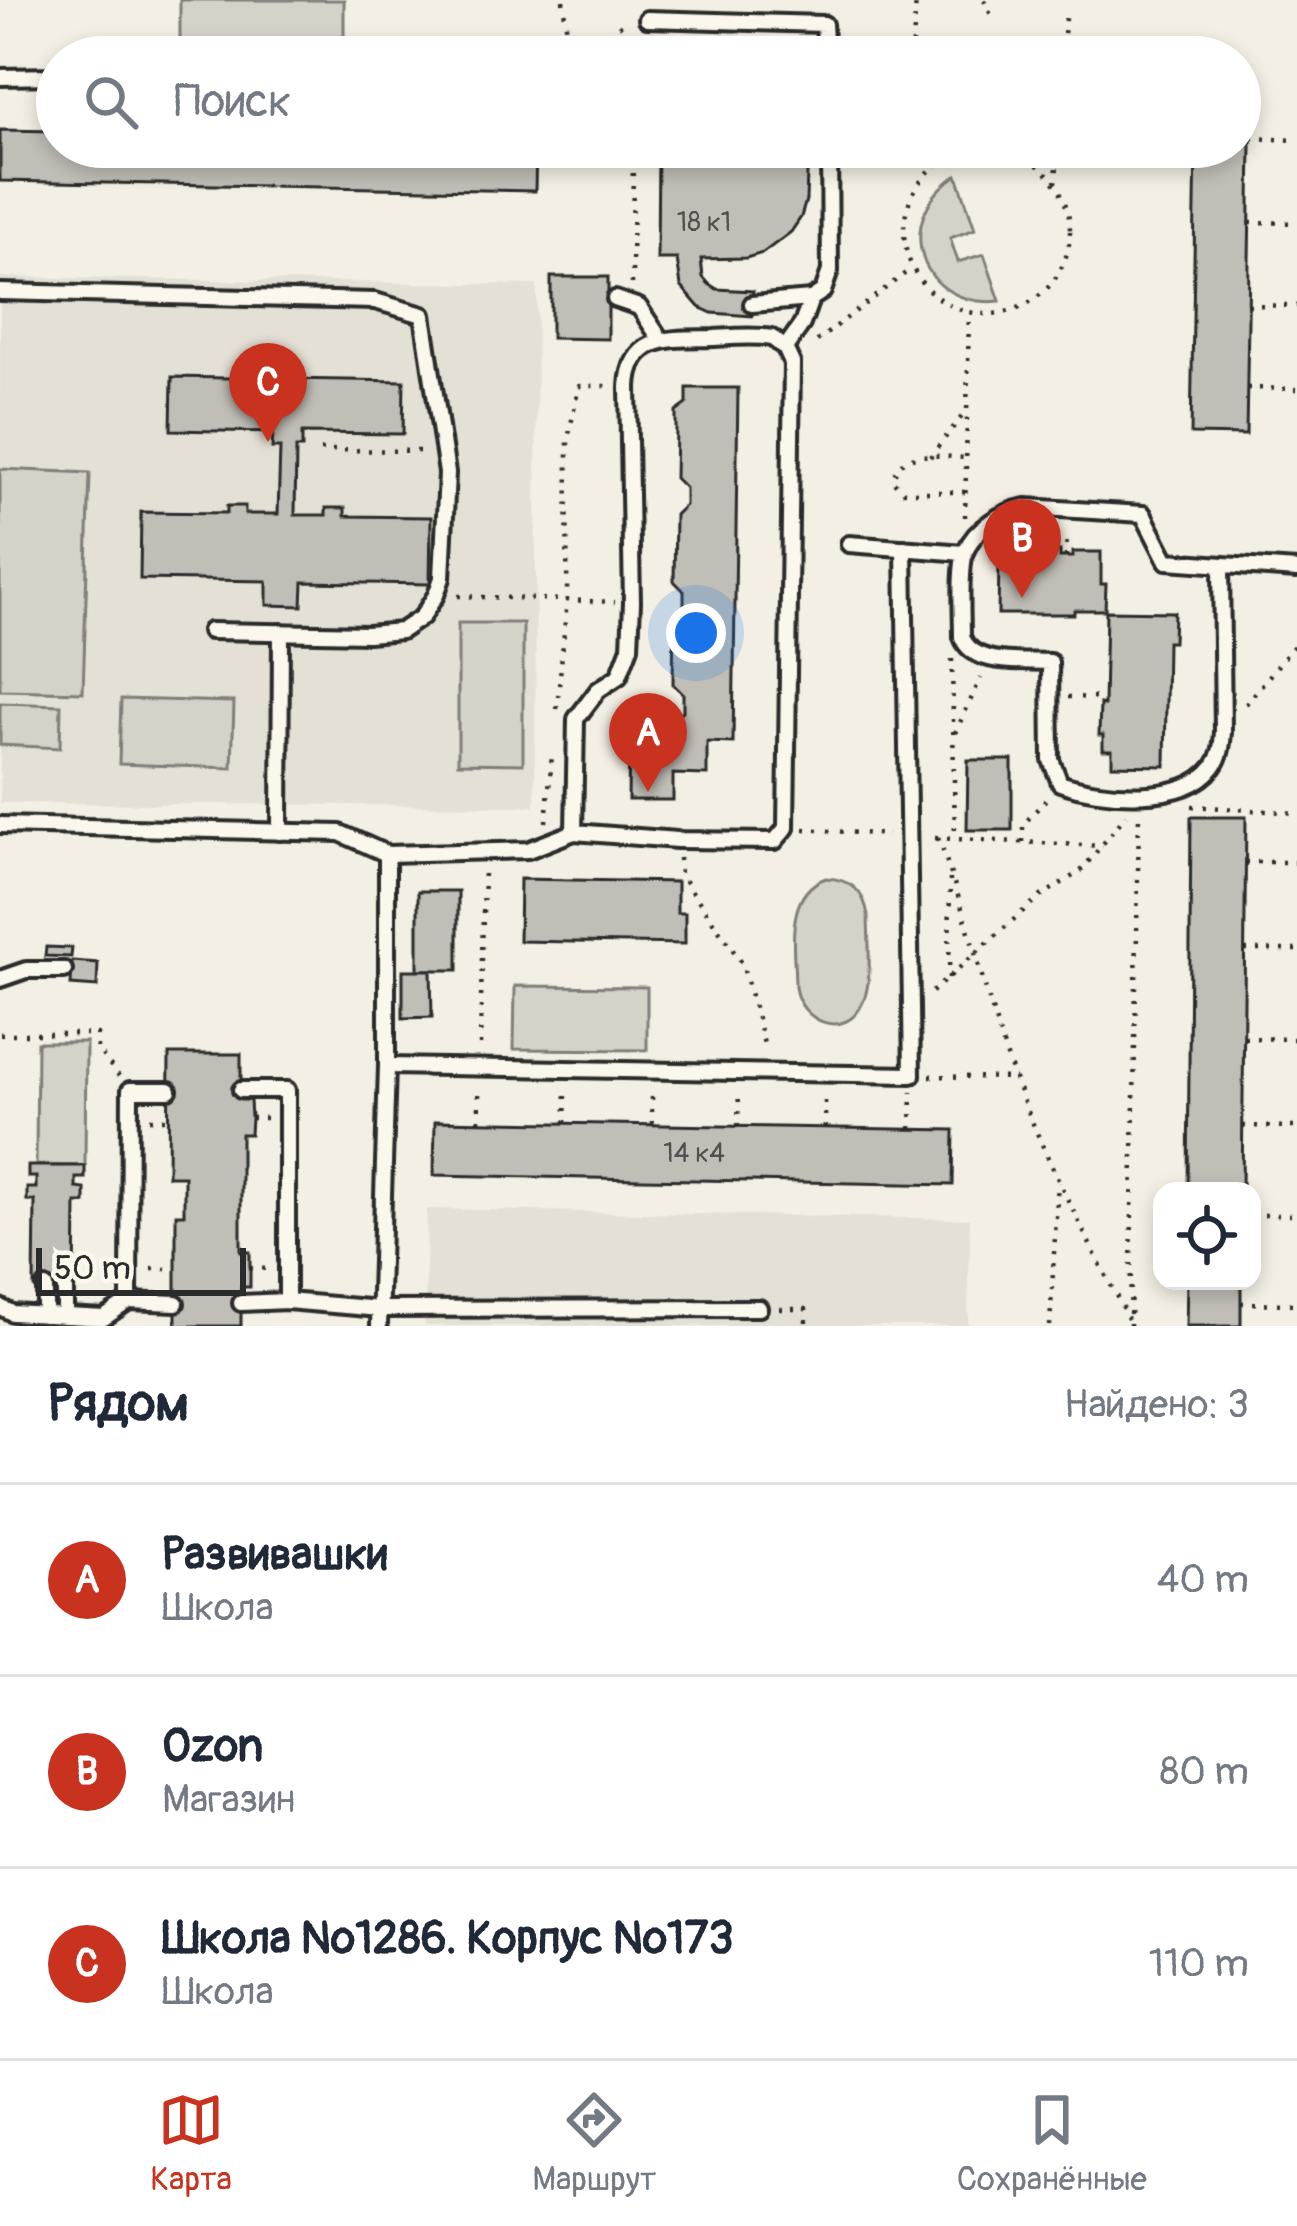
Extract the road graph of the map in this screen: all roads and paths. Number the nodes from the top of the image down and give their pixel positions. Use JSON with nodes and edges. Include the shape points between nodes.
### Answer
{"nodes":[{"id":1,"x":563,"y":0,"type":"edge"},
{"id":2,"x":916,"y":0,"type":"edge"},
{"id":3,"x":983,"y":0,"type":"edge"},
{"id":4,"x":992,"y":14,"type":"dead end"},
{"id":5,"x":640,"y":17,"type":"joint"},
{"id":6,"x":1065,"y":17,"type":"dead end"},
{"id":7,"x":567,"y":36,"type":"edge"},
{"id":8,"x":612,"y":36,"type":"edge"},
{"id":9,"x":825,"y":36,"type":"edge"},
{"id":10,"x":914,"y":36,"type":"edge"},
{"id":11,"x":1064,"y":36,"type":"edge"},
{"id":12,"x":36,"y":76,"type":"edge"},
{"id":13,"x":0,"y":77,"type":"edge"},
{"id":14,"x":1261,"y":138,"type":"edge"},
{"id":15,"x":1297,"y":140,"type":"edge"},
{"id":16,"x":633,"y":168,"type":"edge"},
{"id":17,"x":829,"y":168,"type":"edge"},
{"id":18,"x":932,"y":168,"type":"edge"},
{"id":19,"x":1040,"y":168,"type":"edge"},
{"id":20,"x":1057,"y":168,"type":"edge"},
{"id":21,"x":1056,"y":184,"type":"junction"},
{"id":22,"x":1250,"y":222,"type":"dead end"},
{"id":23,"x":1297,"y":223,"type":"edge"},
{"id":24,"x":912,"y":268,"type":"junction"},
{"id":25,"x":0,"y":292,"type":"edge"},
{"id":26,"x":812,"y":298,"type":"junction"},
{"id":27,"x":615,"y":299,"type":"dead end"},
{"id":28,"x":632,"y":302,"type":"junction"},
{"id":29,"x":752,"y":304,"type":"dead end"},
{"id":30,"x":1248,"y":305,"type":"dead end"},
{"id":31,"x":1297,"y":306,"type":"edge"},
{"id":32,"x":970,"y":313,"type":"junction"},
{"id":33,"x":661,"y":340,"type":"junction"},
{"id":34,"x":785,"y":348,"type":"junction"},
{"id":35,"x":792,"y":372,"type":"junction"},
{"id":36,"x":628,"y":387,"type":"junction"},
{"id":37,"x":1246,"y":388,"type":"dead end"},
{"id":38,"x":1297,"y":389,"type":"edge"},
{"id":39,"x":968,"y":409,"type":"junction"},
{"id":40,"x":320,"y":450,"type":"dead end"},
{"id":41,"x":444,"y":452,"type":"junction"},
{"id":42,"x":929,"y":457,"type":"junction"},
{"id":43,"x":966,"y":458,"type":"junction"},
{"id":44,"x":965,"y":492,"type":"junction"},
{"id":45,"x":849,"y":544,"type":"dead end"},
{"id":46,"x":904,"y":548,"type":"junction"},
{"id":47,"x":964,"y":553,"type":"junction"},
{"id":48,"x":1221,"y":566,"type":"junction"},
{"id":49,"x":1297,"y":570,"type":"edge"},
{"id":50,"x":436,"y":595,"type":"junction"},
{"id":51,"x":567,"y":600,"type":"junction"},
{"id":52,"x":632,"y":602,"type":"junction"},
{"id":53,"x":210,"y":631,"type":"dead end"},
{"id":54,"x":281,"y":632,"type":"junction"},
{"id":55,"x":962,"y":637,"type":"junction"},
{"id":56,"x":1297,"y":642,"type":"edge"},
{"id":57,"x":990,"y":658,"type":"junction"},
{"id":58,"x":1050,"y":696,"type":"junction"},
{"id":59,"x":1104,"y":698,"type":"dead end"},
{"id":60,"x":556,"y":712,"type":"dead end"},
{"id":61,"x":1223,"y":732,"type":"junction"},
{"id":62,"x":953,"y":739,"type":"junction"},
{"id":63,"x":552,"y":756,"type":"dead end"},
{"id":64,"x":1060,"y":783,"type":"junction"},
{"id":65,"x":1140,"y":796,"type":"junction"},
{"id":66,"x":1183,"y":804,"type":"dead end"},
{"id":67,"x":1297,"y":813,"type":"edge"},
{"id":68,"x":0,"y":825,"type":"edge"},
{"id":69,"x":786,"y":828,"type":"junction"},
{"id":70,"x":280,"y":832,"type":"junction"},
{"id":71,"x":574,"y":832,"type":"junction"},
{"id":72,"x":908,"y":837,"type":"junction"},
{"id":73,"x":938,"y":838,"type":"junction"},
{"id":74,"x":955,"y":839,"type":"junction"},
{"id":75,"x":677,"y":840,"type":"junction"},
{"id":76,"x":1023,"y":842,"type":"junction"},
{"id":77,"x":543,"y":846,"type":"junction"},
{"id":78,"x":1103,"y":846,"type":"junction"},
{"id":79,"x":484,"y":852,"type":"junction"},
{"id":80,"x":387,"y":854,"type":"junction"},
{"id":81,"x":1245,"y":862,"type":"dead end"},
{"id":82,"x":1297,"y":862,"type":"edge"},
{"id":83,"x":951,"y":871,"type":"junction"},
{"id":84,"x":1244,"y":950,"type":"dead end"},
{"id":85,"x":1297,"y":950,"type":"edge"},
{"id":86,"x":974,"y":955,"type":"junction"},
{"id":87,"x":64,"y":970,"type":"dead end"},
{"id":88,"x":949,"y":978,"type":"junction"},
{"id":89,"x":0,"y":979,"type":"edge"},
{"id":90,"x":912,"y":1011,"type":"junction"},
{"id":91,"x":0,"y":1034,"type":"edge"},
{"id":92,"x":1244,"y":1038,"type":"dead end"},
{"id":93,"x":1297,"y":1039,"type":"edge"},
{"id":94,"x":387,"y":1066,"type":"junction"},
{"id":95,"x":479,"y":1068,"type":"junction"},
{"id":96,"x":566,"y":1070,"type":"junction"},
{"id":97,"x":652,"y":1071,"type":"junction"},
{"id":98,"x":739,"y":1073,"type":"junction"},
{"id":99,"x":772,"y":1073,"type":"junction"},
{"id":100,"x":826,"y":1074,"type":"junction"},
{"id":101,"x":912,"y":1075,"type":"junction"},
{"id":102,"x":1015,"y":1078,"type":"junction"},
{"id":103,"x":130,"y":1090,"type":"junction"},
{"id":104,"x":169,"y":1090,"type":"dead end"},
{"id":105,"x":241,"y":1090,"type":"dead end"},
{"id":106,"x":479,"y":1121,"type":"dead end"},
{"id":107,"x":565,"y":1123,"type":"dead end"},
{"id":108,"x":652,"y":1124,"type":"dead end"},
{"id":109,"x":738,"y":1126,"type":"dead end"},
{"id":110,"x":1243,"y":1126,"type":"dead end"},
{"id":111,"x":1297,"y":1127,"type":"edge"},
{"id":112,"x":825,"y":1128,"type":"dead end"},
{"id":113,"x":911,"y":1130,"type":"dead end"},
{"id":114,"x":1058,"y":1180,"type":"junction"},
{"id":115,"x":1261,"y":1215,"type":"edge"},
{"id":116,"x":1297,"y":1215,"type":"edge"},
{"id":117,"x":130,"y":1269,"type":"junction"},
{"id":118,"x":176,"y":1269,"type":"dead end"},
{"id":119,"x":45,"y":1287,"type":"dead end"},
{"id":120,"x":65,"y":1287,"type":"dead end"},
{"id":121,"x":129,"y":1301,"type":"junction"},
{"id":122,"x":286,"y":1301,"type":"junction"},
{"id":123,"x":176,"y":1303,"type":"dead end"},
{"id":124,"x":241,"y":1303,"type":"dead end"},
{"id":125,"x":1241,"y":1303,"type":"dead end"},
{"id":126,"x":1297,"y":1304,"type":"edge"},
{"id":127,"x":0,"y":1307,"type":"edge"},
{"id":128,"x":759,"y":1308,"type":"joint"},
{"id":129,"x":380,"y":1309,"type":"junction"},
{"id":130,"x":45,"y":1315,"type":"junction"},
{"id":131,"x":64,"y":1316,"type":"junction"},
{"id":132,"x":1130,"y":1325,"type":"edge"},
{"id":133,"x":380,"y":1326,"type":"edge"},
{"id":134,"x":806,"y":1326,"type":"edge"},
{"id":135,"x":1050,"y":1326,"type":"edge"}],
"edges":[{"from":1,"to":7,"type":"path"},
{"from":2,"to":10,"type":"path"},
{"from":3,"to":4,"type":"path"},
{"from":5,"to":8,"type":"path"},
{"from":5,"to":9,"type":"lane","via":[[824,24]]},
{"from":6,"to":11,"type":"path"},
{"from":12,"to":13,"type":"lane"},
{"from":14,"to":15,"type":"path"},
{"from":16,"to":28,"type":"path"},
{"from":17,"to":26,"type":"lane","via":[[830,272]]},
{"from":18,"to":24,"type":"path","via":[[905,214]]},
{"from":19,"to":21,"type":"path"},
{"from":20,"to":21,"type":"path"},
{"from":21,"to":32,"type":"path","via":[[1068,209],[1064,265],[1025,305]]},
{"from":22,"to":23,"type":"path"},
{"from":24,"to":32,"type":"path","via":[[946,304]]},
{"from":24,"to":35,"type":"path","via":[[813,344]]},
{"from":25,"to":41,"type":"lane","via":[[376,301],[423,315]]},
{"from":26,"to":29,"type":"lane"},
{"from":26,"to":34,"type":"lane"},
{"from":27,"to":28,"type":"lane"},
{"from":28,"to":33,"type":"lane"},
{"from":30,"to":31,"type":"path"},
{"from":32,"to":39,"type":"path"},
{"from":33,"to":34,"type":"lane","via":[[763,337]]},
{"from":33,"to":36,"type":"lane","via":[[639,353]]},
{"from":34,"to":35,"type":"lane"},
{"from":35,"to":69,"type":"lane"},
{"from":36,"to":51,"type":"path","via":[[579,386],[568,439]]},
{"from":36,"to":52,"type":"lane"},
{"from":37,"to":38,"type":"path"},
{"from":39,"to":42,"type":"path"},
{"from":39,"to":43,"type":"path"},
{"from":40,"to":41,"type":"path"},
{"from":41,"to":50,"type":"lane"},
{"from":42,"to":43,"type":"path"},
{"from":42,"to":44,"type":"path","via":[[901,462],[898,488]]},
{"from":43,"to":44,"type":"path"},
{"from":44,"to":47,"type":"path"},
{"from":45,"to":46,"type":"lane"},
{"from":46,"to":47,"type":"lane"},
{"from":46,"to":72,"type":"lane"},
{"from":47,"to":48,"type":"lane","via":[[997,518],[1026,507],[1143,514],[1167,561]]},
{"from":47,"to":55,"type":"lane"},
{"from":48,"to":49,"type":"lane"},
{"from":48,"to":61,"type":"lane"},
{"from":50,"to":51,"type":"path"},
{"from":50,"to":54,"type":"lane","via":[[401,631]]},
{"from":51,"to":52,"type":"path"},
{"from":51,"to":60,"type":"path"},
{"from":52,"to":71,"type":"lane","via":[[619,676],[576,718]]},
{"from":53,"to":54,"type":"lane"},
{"from":54,"to":70,"type":"lane"},
{"from":55,"to":57,"type":"lane"},
{"from":55,"to":62,"type":"path","via":[[952,654]]},
{"from":56,"to":61,"type":"path"},
{"from":57,"to":58,"type":"lane","via":[[1050,662]]},
{"from":57,"to":62,"type":"path"},
{"from":58,"to":59,"type":"path"},
{"from":58,"to":64,"type":"lane","via":[[1051,760]]},
{"from":61,"to":65,"type":"lane","via":[[1210,771],[1189,785]]},
{"from":62,"to":74,"type":"path"},
{"from":63,"to":77,"type":"path"},
{"from":64,"to":65,"type":"lane"},
{"from":64,"to":76,"type":"path","via":[[1023,825]]},
{"from":65,"to":78,"type":"path"},
{"from":65,"to":132,"type":"path"},
{"from":66,"to":67,"type":"path"},
{"from":68,"to":70,"type":"lane"},
{"from":69,"to":72,"type":"path"},
{"from":69,"to":75,"type":"lane","via":[[775,841]]},
{"from":70,"to":80,"type":"lane","via":[[340,833]]},
{"from":71,"to":75,"type":"lane"},
{"from":71,"to":77,"type":"lane"},
{"from":72,"to":73,"type":"path"},
{"from":72,"to":90,"type":"lane"},
{"from":73,"to":74,"type":"path"},
{"from":73,"to":83,"type":"path"},
{"from":74,"to":76,"type":"path"},
{"from":75,"to":99,"type":"path","via":[[680,874],[742,963]]},
{"from":76,"to":78,"type":"path"},
{"from":77,"to":79,"type":"lane"},
{"from":78,"to":86,"type":"path"},
{"from":79,"to":80,"type":"lane"},
{"from":79,"to":95,"type":"path"},
{"from":80,"to":94,"type":"lane"},
{"from":81,"to":82,"type":"path"},
{"from":83,"to":86,"type":"path"},
{"from":83,"to":88,"type":"path"},
{"from":84,"to":85,"type":"path"},
{"from":86,"to":88,"type":"path"},
{"from":86,"to":102,"type":"path"},
{"from":87,"to":89,"type":"lane"},
{"from":88,"to":90,"type":"path"},
{"from":90,"to":101,"type":"lane"},
{"from":91,"to":103,"type":"path","via":[[97,1034],[97,1048]]},
{"from":92,"to":93,"type":"path"},
{"from":94,"to":95,"type":"lane"},
{"from":94,"to":129,"type":"lane"},
{"from":95,"to":96,"type":"lane"},
{"from":95,"to":106,"type":"path"},
{"from":96,"to":97,"type":"lane"},
{"from":96,"to":107,"type":"path"},
{"from":97,"to":98,"type":"lane"},
{"from":97,"to":108,"type":"path"},
{"from":98,"to":99,"type":"lane"},
{"from":98,"to":109,"type":"path"},
{"from":99,"to":100,"type":"lane"},
{"from":100,"to":101,"type":"lane"},
{"from":100,"to":112,"type":"path"},
{"from":101,"to":102,"type":"path"},
{"from":101,"to":113,"type":"path"},
{"from":102,"to":114,"type":"path"},
{"from":103,"to":104,"type":"lane"},
{"from":103,"to":117,"type":"lane"},
{"from":105,"to":122,"type":"lane","via":[[287,1090]]},
{"from":110,"to":111,"type":"path"},
{"from":114,"to":132,"type":"path"},
{"from":114,"to":135,"type":"path"},
{"from":115,"to":116,"type":"path"},
{"from":117,"to":118,"type":"path"},
{"from":117,"to":121,"type":"lane"},
{"from":119,"to":130,"type":"lane"},
{"from":120,"to":131,"type":"lane"},
{"from":121,"to":123,"type":"lane"},
{"from":121,"to":131,"type":"lane","via":[[104,1318]]},
{"from":122,"to":124,"type":"lane"},
{"from":122,"to":129,"type":"lane"},
{"from":125,"to":126,"type":"path"},
{"from":127,"to":130,"type":"lane"},
{"from":128,"to":129,"type":"lane"},
{"from":128,"to":134,"type":"path","via":[[806,1309]]},
{"from":129,"to":133,"type":"lane"},
{"from":130,"to":131,"type":"lane"}]}
